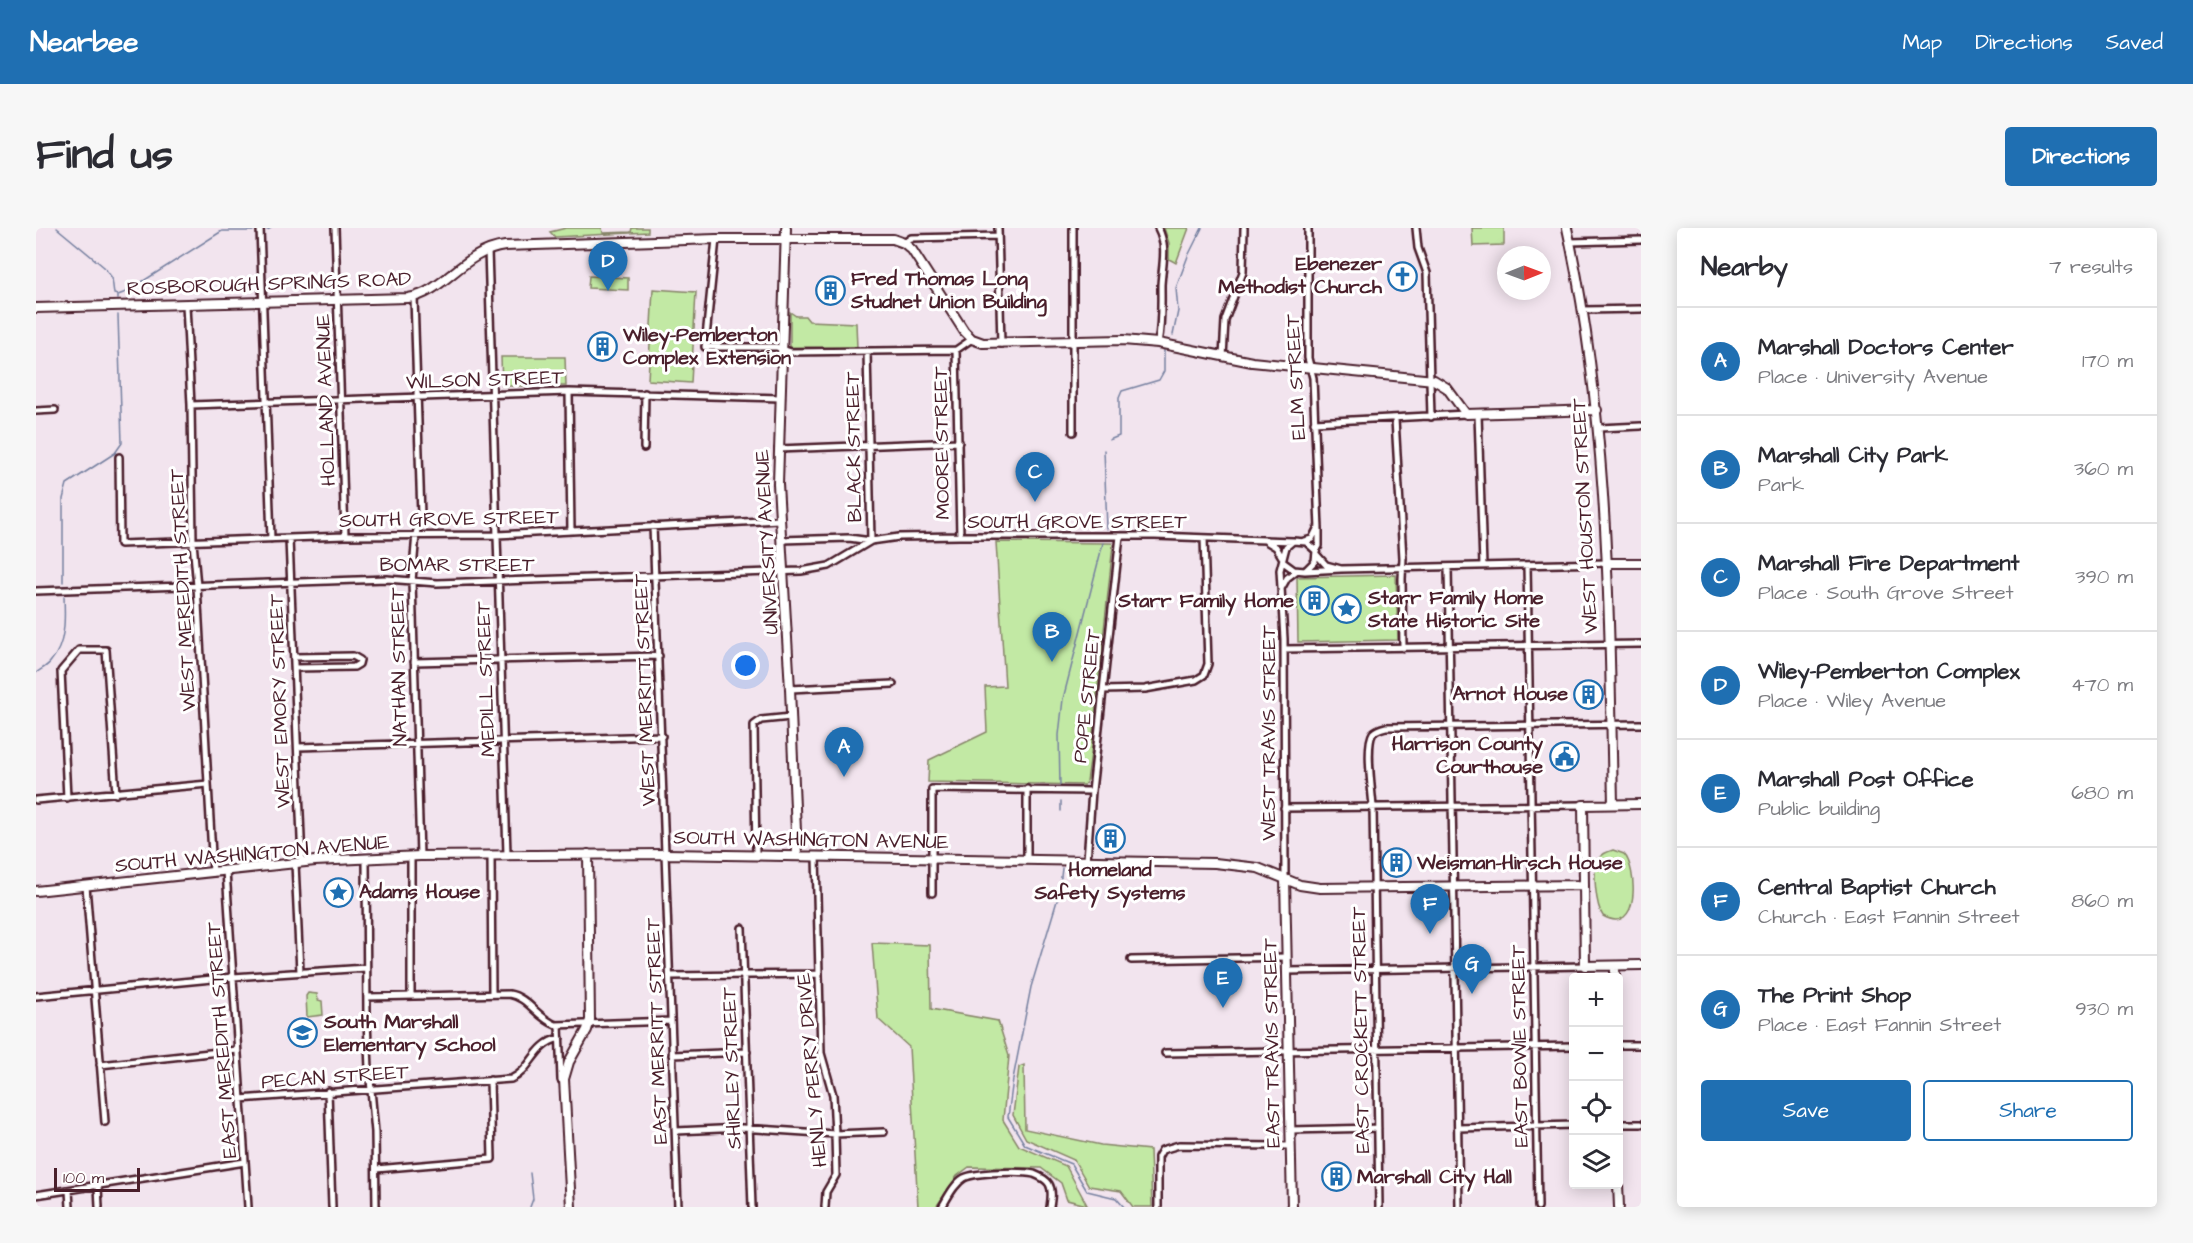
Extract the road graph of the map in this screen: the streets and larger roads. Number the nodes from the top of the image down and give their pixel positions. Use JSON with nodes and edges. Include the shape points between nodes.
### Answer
{"nodes":[{"id":1,"x":260,"y":228,"type":"edge"},
{"id":2,"x":335,"y":228,"type":"edge"},
{"id":3,"x":786,"y":228,"type":"edge"},
{"id":4,"x":998,"y":228,"type":"edge"},
{"id":5,"x":1073,"y":228,"type":"edge"},
{"id":6,"x":1158,"y":228,"type":"edge"},
{"id":7,"x":1245,"y":228,"type":"edge"},
{"id":8,"x":1308,"y":228,"type":"edge"},
{"id":9,"x":1416,"y":228,"type":"edge"},
{"id":10,"x":1567,"y":228,"type":"edge"},
{"id":11,"x":998,"y":236,"type":"junction"},
{"id":12,"x":716,"y":239,"type":"junction"},
{"id":13,"x":787,"y":239,"type":"junction"},
{"id":14,"x":1641,"y":240,"type":"edge"},
{"id":15,"x":1570,"y":242,"type":"junction"},
{"id":16,"x":904,"y":243,"type":"junction"},
{"id":17,"x":488,"y":250,"type":"junction"},
{"id":18,"x":414,"y":297,"type":"junction"},
{"id":19,"x":338,"y":302,"type":"junction"},
{"id":20,"x":262,"y":303,"type":"junction"},
{"id":21,"x":186,"y":305,"type":"junction"},
{"id":22,"x":36,"y":308,"type":"edge"},
{"id":23,"x":1641,"y":309,"type":"edge"},
{"id":24,"x":1584,"y":310,"type":"junction"},
{"id":25,"x":972,"y":339,"type":"junction"},
{"id":26,"x":1074,"y":342,"type":"junction"},
{"id":27,"x":1158,"y":343,"type":"junction"},
{"id":28,"x":1001,"y":344,"type":"junction"},
{"id":29,"x":783,"y":350,"type":"junction"},
{"id":30,"x":956,"y":350,"type":"junction"},
{"id":31,"x":867,"y":351,"type":"junction"},
{"id":32,"x":1223,"y":357,"type":"junction"},
{"id":33,"x":1311,"y":369,"type":"junction"},
{"id":34,"x":1430,"y":379,"type":"junction"},
{"id":35,"x":569,"y":392,"type":"junction"},
{"id":36,"x":645,"y":393,"type":"junction"},
{"id":37,"x":493,"y":395,"type":"junction"},
{"id":38,"x":417,"y":397,"type":"junction"},
{"id":39,"x":780,"y":398,"type":"junction"},
{"id":40,"x":342,"y":399,"type":"junction"},
{"id":41,"x":265,"y":401,"type":"junction"},
{"id":42,"x":190,"y":405,"type":"junction"},
{"id":43,"x":55,"y":410,"type":"dead end"},
{"id":44,"x":1597,"y":410,"type":"junction"},
{"id":45,"x":36,"y":411,"type":"edge"},
{"id":46,"x":1466,"y":414,"type":"junction"},
{"id":47,"x":1478,"y":414,"type":"junction"},
{"id":48,"x":1431,"y":417,"type":"junction"},
{"id":49,"x":1395,"y":418,"type":"junction"},
{"id":50,"x":1314,"y":422,"type":"junction"},
{"id":51,"x":1641,"y":426,"type":"edge"},
{"id":52,"x":1599,"y":428,"type":"junction"},
{"id":53,"x":1073,"y":432,"type":"dead end"},
{"id":54,"x":959,"y":442,"type":"junction"},
{"id":55,"x":869,"y":446,"type":"junction"},
{"id":56,"x":645,"y":448,"type":"dead end"},
{"id":57,"x":778,"y":449,"type":"junction"},
{"id":58,"x":119,"y":457,"type":"dead end"},
{"id":59,"x":779,"y":520,"type":"junction"},
{"id":60,"x":1318,"y":524,"type":"junction"},
{"id":61,"x":653,"y":526,"type":"junction"},
{"id":62,"x":571,"y":531,"type":"junction"},
{"id":63,"x":416,"y":534,"type":"junction"},
{"id":64,"x":497,"y":535,"type":"junction"},
{"id":65,"x":345,"y":536,"type":"junction"},
{"id":66,"x":960,"y":536,"type":"junction"},
{"id":67,"x":1120,"y":536,"type":"junction"},
{"id":68,"x":289,"y":538,"type":"junction"},
{"id":69,"x":1204,"y":538,"type":"junction"},
{"id":70,"x":271,"y":539,"type":"junction"},
{"id":71,"x":781,"y":540,"type":"junction"},
{"id":72,"x":871,"y":541,"type":"junction"},
{"id":73,"x":1266,"y":541,"type":"junction"},
{"id":74,"x":1293,"y":541,"type":"junction"},
{"id":75,"x":1303,"y":541,"type":"junction"},
{"id":76,"x":193,"y":542,"type":"junction"},
{"id":77,"x":1317,"y":553,"type":"junction"},
{"id":78,"x":1282,"y":559,"type":"junction"},
{"id":79,"x":1641,"y":562,"type":"edge"},
{"id":80,"x":1608,"y":563,"type":"junction"},
{"id":81,"x":1527,"y":565,"type":"junction"},
{"id":82,"x":1483,"y":566,"type":"junction"},
{"id":83,"x":1448,"y":567,"type":"junction"},
{"id":84,"x":1402,"y":568,"type":"junction"},
{"id":85,"x":1341,"y":569,"type":"junction"},
{"id":86,"x":1296,"y":571,"type":"junction"},
{"id":87,"x":1305,"y":571,"type":"junction"},
{"id":88,"x":784,"y":572,"type":"junction"},
{"id":89,"x":656,"y":576,"type":"junction"},
{"id":90,"x":412,"y":581,"type":"junction"},
{"id":91,"x":498,"y":581,"type":"junction"},
{"id":92,"x":290,"y":582,"type":"junction"},
{"id":93,"x":197,"y":586,"type":"junction"},
{"id":94,"x":1282,"y":587,"type":"junction"},
{"id":95,"x":36,"y":591,"type":"edge"},
{"id":96,"x":1641,"y":644,"type":"edge"},
{"id":97,"x":1609,"y":645,"type":"junction"},
{"id":98,"x":1529,"y":646,"type":"junction"},
{"id":99,"x":1449,"y":647,"type":"junction"},
{"id":100,"x":1403,"y":648,"type":"junction"},
{"id":101,"x":1284,"y":649,"type":"junction"},
{"id":102,"x":659,"y":656,"type":"junction"},
{"id":103,"x":294,"y":657,"type":"junction"},
{"id":104,"x":414,"y":662,"type":"junction"},
{"id":105,"x":501,"y":662,"type":"junction"},
{"id":106,"x":295,"y":668,"type":"junction"},
{"id":107,"x":893,"y":684,"type":"dead end"},
{"id":108,"x":790,"y":689,"type":"junction"},
{"id":109,"x":1103,"y":690,"type":"junction"},
{"id":110,"x":791,"y":717,"type":"junction"},
{"id":111,"x":1611,"y":724,"type":"junction"},
{"id":112,"x":1641,"y":724,"type":"edge"},
{"id":113,"x":1530,"y":725,"type":"junction"},
{"id":114,"x":1451,"y":726,"type":"junction"},
{"id":115,"x":662,"y":736,"type":"junction"},
{"id":116,"x":503,"y":741,"type":"junction"},
{"id":117,"x":416,"y":744,"type":"junction"},
{"id":118,"x":298,"y":747,"type":"junction"},
{"id":119,"x":208,"y":784,"type":"junction"},
{"id":120,"x":1027,"y":789,"type":"junction"},
{"id":121,"x":1092,"y":790,"type":"junction"},
{"id":122,"x":116,"y":794,"type":"junction"},
{"id":123,"x":67,"y":798,"type":"junction"},
{"id":124,"x":36,"y":800,"type":"edge"},
{"id":125,"x":1583,"y":804,"type":"junction"},
{"id":126,"x":1613,"y":804,"type":"junction"},
{"id":127,"x":1641,"y":804,"type":"edge"},
{"id":128,"x":1532,"y":805,"type":"junction"},
{"id":129,"x":1452,"y":806,"type":"junction"},
{"id":130,"x":1373,"y":807,"type":"junction"},
{"id":131,"x":1284,"y":808,"type":"junction"},
{"id":132,"x":507,"y":854,"type":"junction"},
{"id":133,"x":588,"y":854,"type":"junction"},
{"id":134,"x":666,"y":854,"type":"junction"},
{"id":135,"x":491,"y":855,"type":"junction"},
{"id":136,"x":797,"y":855,"type":"junction"},
{"id":137,"x":420,"y":856,"type":"junction"},
{"id":138,"x":756,"y":856,"type":"junction"},
{"id":139,"x":816,"y":856,"type":"junction"},
{"id":140,"x":411,"y":857,"type":"junction"},
{"id":141,"x":366,"y":858,"type":"junction"},
{"id":142,"x":932,"y":859,"type":"junction"},
{"id":143,"x":1027,"y":860,"type":"junction"},
{"id":144,"x":1087,"y":860,"type":"junction"},
{"id":145,"x":299,"y":863,"type":"junction"},
{"id":146,"x":226,"y":871,"type":"junction"},
{"id":147,"x":213,"y":873,"type":"junction"},
{"id":148,"x":1285,"y":879,"type":"junction"},
{"id":149,"x":1533,"y":885,"type":"junction"},
{"id":150,"x":1584,"y":885,"type":"junction"},
{"id":151,"x":86,"y":886,"type":"junction"},
{"id":152,"x":1454,"y":886,"type":"junction"},
{"id":153,"x":1374,"y":888,"type":"junction"},
{"id":154,"x":36,"y":891,"type":"edge"},
{"id":155,"x":932,"y":893,"type":"dead end"},
{"id":156,"x":742,"y":928,"type":"dead end"},
{"id":157,"x":1287,"y":957,"type":"junction"},
{"id":158,"x":1131,"y":960,"type":"dead end"},
{"id":159,"x":1641,"y":965,"type":"edge"},
{"id":160,"x":1585,"y":966,"type":"junction"},
{"id":161,"x":1615,"y":966,"type":"junction"},
{"id":162,"x":1534,"y":967,"type":"junction"},
{"id":163,"x":366,"y":968,"type":"junction"},
{"id":164,"x":1455,"y":968,"type":"junction"},
{"id":165,"x":1376,"y":969,"type":"junction"},
{"id":166,"x":1287,"y":971,"type":"junction"},
{"id":167,"x":300,"y":972,"type":"junction"},
{"id":168,"x":1615,"y":973,"type":"edge"},
{"id":169,"x":744,"y":974,"type":"junction"},
{"id":170,"x":818,"y":974,"type":"junction"},
{"id":171,"x":670,"y":976,"type":"junction"},
{"id":172,"x":233,"y":977,"type":"junction"},
{"id":173,"x":94,"y":991,"type":"junction"},
{"id":174,"x":492,"y":994,"type":"junction"},
{"id":175,"x":411,"y":995,"type":"junction"},
{"id":176,"x":36,"y":996,"type":"edge"},
{"id":177,"x":367,"y":997,"type":"junction"},
{"id":178,"x":671,"y":1022,"type":"junction"},
{"id":179,"x":590,"y":1024,"type":"junction"},
{"id":180,"x":559,"y":1025,"type":"junction"},
{"id":181,"x":560,"y":1038,"type":"junction"},
{"id":182,"x":1641,"y":1045,"type":"edge"},
{"id":183,"x":1569,"y":1046,"type":"edge"},
{"id":184,"x":1623,"y":1046,"type":"edge"},
{"id":185,"x":1535,"y":1047,"type":"junction"},
{"id":186,"x":1456,"y":1048,"type":"junction"},
{"id":187,"x":237,"y":1050,"type":"junction"},
{"id":188,"x":1377,"y":1050,"type":"junction"},
{"id":189,"x":1289,"y":1051,"type":"junction"},
{"id":190,"x":747,"y":1052,"type":"junction"},
{"id":191,"x":1165,"y":1053,"type":"dead end"},
{"id":192,"x":672,"y":1055,"type":"junction"},
{"id":193,"x":100,"y":1065,"type":"junction"},
{"id":194,"x":490,"y":1080,"type":"junction"},
{"id":195,"x":371,"y":1089,"type":"junction"},
{"id":196,"x":328,"y":1091,"type":"junction"},
{"id":197,"x":564,"y":1091,"type":"junction"},
{"id":198,"x":240,"y":1099,"type":"junction"},
{"id":199,"x":105,"y":1122,"type":"dead end"},
{"id":200,"x":1623,"y":1124,"type":"edge"},
{"id":201,"x":1641,"y":1124,"type":"edge"},
{"id":202,"x":1569,"y":1125,"type":"edge"},
{"id":203,"x":1537,"y":1126,"type":"junction"},
{"id":204,"x":1378,"y":1128,"type":"junction"},
{"id":205,"x":1458,"y":1128,"type":"junction"},
{"id":206,"x":749,"y":1129,"type":"junction"},
{"id":207,"x":1290,"y":1130,"type":"junction"},
{"id":208,"x":676,"y":1131,"type":"junction"},
{"id":209,"x":884,"y":1132,"type":"dead end"},
{"id":210,"x":835,"y":1134,"type":"junction"},
{"id":211,"x":1291,"y":1146,"type":"junction"},
{"id":212,"x":245,"y":1162,"type":"junction"},
{"id":213,"x":376,"y":1168,"type":"junction"},
{"id":214,"x":98,"y":1186,"type":"junction"},
{"id":215,"x":1618,"y":1189,"type":"edge"},
{"id":216,"x":69,"y":1190,"type":"junction"},
{"id":217,"x":36,"y":1195,"type":"edge"},
{"id":218,"x":70,"y":1207,"type":"edge"},
{"id":219,"x":99,"y":1207,"type":"edge"},
{"id":220,"x":248,"y":1207,"type":"edge"},
{"id":221,"x":332,"y":1207,"type":"edge"},
{"id":222,"x":376,"y":1207,"type":"edge"},
{"id":223,"x":571,"y":1207,"type":"edge"},
{"id":224,"x":678,"y":1207,"type":"edge"},
{"id":225,"x":752,"y":1207,"type":"edge"},
{"id":226,"x":825,"y":1207,"type":"edge"},
{"id":227,"x":942,"y":1207,"type":"edge"},
{"id":228,"x":1050,"y":1207,"type":"edge"},
{"id":229,"x":1158,"y":1207,"type":"edge"},
{"id":230,"x":1292,"y":1207,"type":"edge"},
{"id":231,"x":1379,"y":1207,"type":"edge"},
{"id":232,"x":1459,"y":1207,"type":"edge"},
{"id":233,"x":1538,"y":1207,"type":"edge"},
{"id":234,"x":1619,"y":1207,"type":"edge"}],
"edges":[{"from":1,"to":20,"type":"street"},
{"from":2,"to":19,"type":"street","name":"HOLLAND AVENUE"},
{"from":3,"to":13,"type":"street","name":"UNIVERSITY AVENUE"},
{"from":4,"to":11,"type":"street"},
{"from":5,"to":26,"type":"street"},
{"from":6,"to":27,"type":"street","via":[[1164,253]]},
{"from":7,"to":32,"type":"street","via":[[1243,272],[1225,320]]},
{"from":8,"to":33,"type":"street","name":"ELM STREET"},
{"from":9,"to":34,"type":"street","via":[[1427,273]]},
{"from":10,"to":15,"type":"street","name":"WEST HOUSTON STREET"},
{"from":11,"to":16,"type":"street","via":[[911,238]]},
{"from":11,"to":28,"type":"street"},
{"from":12,"to":13,"type":"street"},
{"from":12,"to":17,"type":"street","via":[[533,244]]},
{"from":12,"to":29,"type":"street","via":[[705,347]]},
{"from":13,"to":16,"type":"street","via":[[893,239]]},
{"from":13,"to":29,"type":"street","name":"UNIVERSITY AVENUE"},
{"from":14,"to":15,"type":"street"},
{"from":15,"to":24,"type":"street","name":"WEST HOUSTON STREET"},
{"from":16,"to":25,"type":"street"},
{"from":17,"to":18,"type":"street","name":"ROSBOROUGH SPRINGS ROAD","via":[[428,292]]},
{"from":17,"to":37,"type":"street","name":"MEDILL STREET"},
{"from":18,"to":19,"type":"street","name":"ROSBOROUGH SPRINGS ROAD"},
{"from":18,"to":38,"type":"street","name":"NATHAN STREET"},
{"from":19,"to":20,"type":"street","name":"ROSBOROUGH SPRINGS ROAD"},
{"from":19,"to":40,"type":"street","name":"HOLLAND AVENUE"},
{"from":20,"to":21,"type":"street","name":"ROSBOROUGH SPRINGS ROAD"},
{"from":20,"to":41,"type":"street"},
{"from":21,"to":22,"type":"street","name":"ROSBOROUGH SPRINGS ROAD"},
{"from":21,"to":42,"type":"street","name":"WEST MEREDITH STREET"},
{"from":23,"to":24,"type":"street"},
{"from":24,"to":44,"type":"street","name":"WEST HOUSTON STREET"},
{"from":25,"to":28,"type":"street"},
{"from":25,"to":30,"type":"street"},
{"from":26,"to":27,"type":"street"},
{"from":26,"to":28,"type":"street"},
{"from":26,"to":53,"type":"street"},
{"from":27,"to":32,"type":"street"},
{"from":29,"to":31,"type":"street"},
{"from":29,"to":39,"type":"street","name":"UNIVERSITY AVENUE"},
{"from":30,"to":31,"type":"street"},
{"from":30,"to":54,"type":"street","name":"MOORE STREET"},
{"from":31,"to":55,"type":"street","name":"BLACK STREET"},
{"from":32,"to":33,"type":"street"},
{"from":33,"to":34,"type":"street"},
{"from":33,"to":50,"type":"street","name":"ELM STREET"},
{"from":34,"to":46,"type":"street","via":[[1447,388]]},
{"from":34,"to":48,"type":"street"},
{"from":35,"to":36,"type":"street","name":"WILSON STREET"},
{"from":35,"to":37,"type":"street","name":"WILSON STREET"},
{"from":35,"to":62,"type":"street"},
{"from":36,"to":39,"type":"street","name":"WILSON STREET"},
{"from":36,"to":56,"type":"street"},
{"from":37,"to":38,"type":"street","name":"WILSON STREET"},
{"from":37,"to":64,"type":"street","name":"MEDILL STREET"},
{"from":38,"to":40,"type":"street","name":"WILSON STREET"},
{"from":38,"to":63,"type":"street","name":"NATHAN STREET","via":[[421,516]]},
{"from":39,"to":57,"type":"street","name":"UNIVERSITY AVENUE"},
{"from":40,"to":41,"type":"street","name":"WILSON STREET"},
{"from":40,"to":65,"type":"street","name":"HOLLAND AVENUE"},
{"from":41,"to":42,"type":"street","name":"WILSON STREET"},
{"from":41,"to":70,"type":"street"},
{"from":42,"to":76,"type":"street","name":"WEST MEREDITH STREET"},
{"from":43,"to":45,"type":"street"},
{"from":44,"to":47,"type":"street"},
{"from":44,"to":52,"type":"street","name":"WEST HOUSTON STREET"},
{"from":46,"to":47,"type":"street"},
{"from":46,"to":48,"type":"street"},
{"from":47,"to":82,"type":"street"},
{"from":48,"to":49,"type":"street"},
{"from":49,"to":50,"type":"street"},
{"from":49,"to":84,"type":"street"},
{"from":50,"to":60,"type":"street","name":"ELM STREET"},
{"from":51,"to":52,"type":"street"},
{"from":52,"to":80,"type":"street","name":"WEST HOUSTON STREET"},
{"from":54,"to":55,"type":"street"},
{"from":54,"to":66,"type":"street","name":"MOORE STREET"},
{"from":55,"to":57,"type":"street"},
{"from":55,"to":72,"type":"street","name":"BLACK STREET"},
{"from":57,"to":59,"type":"street","name":"UNIVERSITY AVENUE"},
{"from":58,"to":76,"type":"street","name":"SOUTH GROVE STREET","via":[[120,544]]},
{"from":59,"to":61,"type":"street","name":"SOUTH GROVE STREET"},
{"from":59,"to":71,"type":"street","name":"UNIVERSITY AVENUE"},
{"from":60,"to":75,"type":"street","via":[[1314,537]]},
{"from":60,"to":77,"type":"street","name":"ELM STREET"},
{"from":61,"to":62,"type":"street","name":"SOUTH GROVE STREET"},
{"from":61,"to":89,"type":"street","name":"WEST MERRITT STREET"},
{"from":62,"to":64,"type":"street","name":"SOUTH GROVE STREET"},
{"from":63,"to":64,"type":"street","name":"SOUTH GROVE STREET"},
{"from":63,"to":65,"type":"street","name":"SOUTH GROVE STREET"},
{"from":63,"to":90,"type":"street","name":"NATHAN STREET"},
{"from":64,"to":91,"type":"street","name":"MEDILL STREET"},
{"from":65,"to":68,"type":"street","name":"SOUTH GROVE STREET"},
{"from":66,"to":67,"type":"street","name":"SOUTH GROVE STREET"},
{"from":66,"to":72,"type":"street","name":"SOUTH GROVE STREET"},
{"from":67,"to":69,"type":"street","name":"SOUTH GROVE STREET"},
{"from":67,"to":109,"type":"street","name":"POPE STREET"},
{"from":68,"to":70,"type":"street","name":"SOUTH GROVE STREET"},
{"from":68,"to":92,"type":"street","name":"WEST EMORY STREET"},
{"from":69,"to":73,"type":"street","name":"SOUTH GROVE STREET"},
{"from":69,"to":109,"type":"street","via":[[1206,672],[1196,680],[1152,688]]},
{"from":70,"to":76,"type":"street","name":"SOUTH GROVE STREET"},
{"from":71,"to":72,"type":"street","name":"SOUTH GROVE STREET"},
{"from":71,"to":88,"type":"street","name":"UNIVERSITY AVENUE"},
{"from":72,"to":88,"type":"street","name":"BOMAR STREET","via":[[829,566]]},
{"from":73,"to":74,"type":"street","name":"SOUTH GROVE STREET"},
{"from":73,"to":78,"type":"street","via":[[1276,547]]},
{"from":74,"to":75,"type":"street"},
{"from":74,"to":78,"type":"street"},
{"from":75,"to":77,"type":"street"},
{"from":76,"to":93,"type":"street","name":"WEST MEREDITH STREET"},
{"from":77,"to":85,"type":"street","via":[[1326,565]]},
{"from":77,"to":87,"type":"street"},
{"from":78,"to":86,"type":"street"},
{"from":78,"to":94,"type":"street","name":"WEST TRAVIS STREET"},
{"from":79,"to":80,"type":"street"},
{"from":80,"to":81,"type":"street"},
{"from":80,"to":97,"type":"street","name":"WEST HOUSTON STREET"},
{"from":81,"to":82,"type":"street"},
{"from":81,"to":98,"type":"street","name":"EAST BOWIE STREET"},
{"from":82,"to":83,"type":"street"},
{"from":83,"to":84,"type":"street"},
{"from":83,"to":99,"type":"street"},
{"from":84,"to":85,"type":"street"},
{"from":84,"to":100,"type":"street"},
{"from":85,"to":87,"type":"street"},
{"from":86,"to":87,"type":"street"},
{"from":86,"to":94,"type":"street"},
{"from":88,"to":89,"type":"street","name":"BOMAR STREET"},
{"from":88,"to":108,"type":"street","name":"UNIVERSITY AVENUE"},
{"from":89,"to":91,"type":"street","name":"BOMAR STREET"},
{"from":89,"to":102,"type":"street","name":"WEST MERRITT STREET"},
{"from":90,"to":91,"type":"street","name":"BOMAR STREET"},
{"from":90,"to":92,"type":"street","name":"BOMAR STREET"},
{"from":90,"to":104,"type":"street","name":"NATHAN STREET"},
{"from":91,"to":105,"type":"street","name":"MEDILL STREET"},
{"from":92,"to":93,"type":"street","name":"BOMAR STREET"},
{"from":92,"to":103,"type":"street","name":"WEST EMORY STREET"},
{"from":93,"to":95,"type":"street","name":"BOMAR STREET"},
{"from":93,"to":119,"type":"street","name":"WEST MEREDITH STREET"},
{"from":94,"to":101,"type":"street","name":"WEST TRAVIS STREET"},
{"from":96,"to":97,"type":"street"},
{"from":97,"to":98,"type":"street"},
{"from":97,"to":111,"type":"street","name":"WEST HOUSTON STREET"},
{"from":98,"to":99,"type":"street"},
{"from":98,"to":113,"type":"street","name":"EAST BOWIE STREET"},
{"from":99,"to":100,"type":"street"},
{"from":99,"to":114,"type":"street"},
{"from":100,"to":101,"type":"street"},
{"from":101,"to":131,"type":"street","name":"WEST TRAVIS STREET"},
{"from":102,"to":105,"type":"street"},
{"from":102,"to":115,"type":"street","name":"WEST MERRITT STREET"},
{"from":103,"to":106,"type":"street","name":"WEST EMORY STREET"},
{"from":103,"to":106,"type":"street","via":[[353,656],[360,660],[354,667]]},
{"from":104,"to":105,"type":"street"},
{"from":104,"to":117,"type":"street","name":"NATHAN STREET"},
{"from":105,"to":116,"type":"street","name":"MEDILL STREET"},
{"from":106,"to":118,"type":"street","name":"WEST EMORY STREET"},
{"from":107,"to":108,"type":"street"},
{"from":108,"to":110,"type":"street","name":"UNIVERSITY AVENUE"},
{"from":109,"to":121,"type":"street","name":"POPE STREET"},
{"from":110,"to":136,"type":"street","name":"UNIVERSITY AVENUE"},
{"from":110,"to":138,"type":"street","via":[[761,720],[754,726]]},
{"from":111,"to":112,"type":"street"},
{"from":111,"to":113,"type":"street"},
{"from":111,"to":126,"type":"street","name":"WEST HOUSTON STREET"},
{"from":113,"to":114,"type":"street"},
{"from":113,"to":128,"type":"street","name":"EAST BOWIE STREET"},
{"from":114,"to":129,"type":"street"},
{"from":114,"to":130,"type":"street","name":"EAST CROCKETT STREET","via":[[1386,727],[1373,733]]},
{"from":115,"to":116,"type":"street"},
{"from":115,"to":134,"type":"street","name":"WEST MERRITT STREET"},
{"from":116,"to":117,"type":"street"},
{"from":116,"to":132,"type":"street","name":"MEDILL STREET"},
{"from":117,"to":118,"type":"street"},
{"from":117,"to":137,"type":"street","name":"NATHAN STREET"},
{"from":118,"to":145,"type":"street","name":"WEST EMORY STREET"},
{"from":119,"to":122,"type":"street"},
{"from":119,"to":147,"type":"street","name":"WEST MEREDITH STREET"},
{"from":120,"to":121,"type":"street"},
{"from":120,"to":142,"type":"street","via":[[932,789]]},
{"from":120,"to":143,"type":"street"},
{"from":121,"to":144,"type":"street","name":"POPE STREET"},
{"from":122,"to":123,"type":"street"},
{"from":122,"to":123,"type":"street","via":[[106,650],[79,650],[61,671]]},
{"from":123,"to":124,"type":"street"},
{"from":125,"to":126,"type":"street"},
{"from":125,"to":128,"type":"street"},
{"from":125,"to":150,"type":"street"},
{"from":126,"to":127,"type":"street"},
{"from":128,"to":129,"type":"street"},
{"from":128,"to":149,"type":"street","name":"EAST BOWIE STREET"},
{"from":129,"to":130,"type":"street"},
{"from":129,"to":152,"type":"street"},
{"from":130,"to":131,"type":"street"},
{"from":130,"to":153,"type":"street","name":"EAST CROCKETT STREET"},
{"from":131,"to":148,"type":"street","name":"WEST TRAVIS STREET"},
{"from":132,"to":133,"type":"street","name":"SOUTH WASHINGTON AVENUE"},
{"from":132,"to":135,"type":"street","name":"SOUTH WASHINGTON AVENUE"},
{"from":133,"to":134,"type":"street","name":"SOUTH WASHINGTON AVENUE"},
{"from":133,"to":179,"type":"street"},
{"from":134,"to":138,"type":"street","name":"SOUTH WASHINGTON AVENUE"},
{"from":134,"to":171,"type":"street","name":"EAST MERRITT STREET"},
{"from":135,"to":137,"type":"street","name":"SOUTH WASHINGTON AVENUE"},
{"from":135,"to":174,"type":"street"},
{"from":136,"to":138,"type":"street","name":"SOUTH WASHINGTON AVENUE"},
{"from":136,"to":139,"type":"street","name":"SOUTH WASHINGTON AVENUE"},
{"from":137,"to":140,"type":"street","name":"SOUTH WASHINGTON AVENUE"},
{"from":139,"to":142,"type":"street","name":"SOUTH WASHINGTON AVENUE"},
{"from":139,"to":170,"type":"street","name":"HENLY PERRY DRIVE"},
{"from":140,"to":141,"type":"street","name":"SOUTH WASHINGTON AVENUE"},
{"from":140,"to":175,"type":"street"},
{"from":141,"to":145,"type":"street","name":"SOUTH WASHINGTON AVENUE"},
{"from":141,"to":163,"type":"street"},
{"from":142,"to":143,"type":"street","name":"SOUTH WASHINGTON AVENUE"},
{"from":142,"to":155,"type":"street"},
{"from":143,"to":144,"type":"street","name":"SOUTH WASHINGTON AVENUE"},
{"from":144,"to":148,"type":"street","name":"SOUTH WASHINGTON AVENUE","via":[[1229,864],[1258,868]]},
{"from":145,"to":146,"type":"street","name":"SOUTH WASHINGTON AVENUE"},
{"from":145,"to":167,"type":"street","name":"WEST EMORY STREET"},
{"from":146,"to":147,"type":"street","name":"SOUTH WASHINGTON AVENUE"},
{"from":146,"to":172,"type":"street","name":"EAST MEREDITH STREET"},
{"from":147,"to":151,"type":"street","name":"SOUTH WASHINGTON AVENUE"},
{"from":148,"to":153,"type":"street","name":"SOUTH WASHINGTON AVENUE","via":[[1315,888]]},
{"from":148,"to":157,"type":"street","name":"EAST TRAVIS STREET"},
{"from":149,"to":150,"type":"street","name":"SOUTH WASHINGTON AVENUE"},
{"from":149,"to":152,"type":"street","name":"SOUTH WASHINGTON AVENUE"},
{"from":149,"to":162,"type":"street","name":"EAST BOWIE STREET"},
{"from":150,"to":160,"type":"street"},
{"from":151,"to":154,"type":"street","name":"SOUTH WASHINGTON AVENUE"},
{"from":151,"to":173,"type":"street"},
{"from":152,"to":153,"type":"street","name":"SOUTH WASHINGTON AVENUE"},
{"from":152,"to":164,"type":"street"},
{"from":153,"to":165,"type":"street","name":"EAST CROCKETT STREET"},
{"from":156,"to":169,"type":"street","name":"SHIRLEY STREET"},
{"from":157,"to":158,"type":"street"},
{"from":157,"to":166,"type":"street","name":"EAST TRAVIS STREET"},
{"from":159,"to":161,"type":"street"},
{"from":160,"to":161,"type":"street"},
{"from":160,"to":162,"type":"street"},
{"from":161,"to":168,"type":"street"},
{"from":162,"to":164,"type":"street"},
{"from":162,"to":185,"type":"street","name":"EAST BOWIE STREET"},
{"from":163,"to":167,"type":"street"},
{"from":163,"to":177,"type":"street"},
{"from":164,"to":165,"type":"street"},
{"from":164,"to":186,"type":"street"},
{"from":165,"to":166,"type":"street"},
{"from":165,"to":188,"type":"street","name":"EAST CROCKETT STREET"},
{"from":166,"to":189,"type":"street","name":"EAST TRAVIS STREET"},
{"from":167,"to":172,"type":"street"},
{"from":169,"to":170,"type":"street"},
{"from":169,"to":171,"type":"street"},
{"from":169,"to":190,"type":"street","name":"SHIRLEY STREET"},
{"from":170,"to":210,"type":"street","name":"HENLY PERRY DRIVE","via":[[821,1053],[833,1095]]},
{"from":171,"to":178,"type":"street","name":"EAST MERRITT STREET"},
{"from":172,"to":173,"type":"street"},
{"from":172,"to":187,"type":"street","name":"EAST MEREDITH STREET"},
{"from":173,"to":176,"type":"street"},
{"from":173,"to":193,"type":"street"},
{"from":174,"to":175,"type":"street"},
{"from":174,"to":180,"type":"street","via":[[517,996],[546,1020]]},
{"from":175,"to":177,"type":"street"},
{"from":177,"to":195,"type":"street"},
{"from":178,"to":179,"type":"street"},
{"from":178,"to":192,"type":"street","name":"EAST MERRITT STREET"},
{"from":179,"to":180,"type":"street"},
{"from":179,"to":197,"type":"street","via":[[567,1067]]},
{"from":180,"to":181,"type":"street"},
{"from":181,"to":194,"type":"street","name":"PECAN STREET","via":[[542,1046],[518,1075]]},
{"from":181,"to":197,"type":"street"},
{"from":182,"to":184,"type":"street"},
{"from":183,"to":185,"type":"street"},
{"from":185,"to":186,"type":"street"},
{"from":185,"to":203,"type":"street","name":"EAST BOWIE STREET"},
{"from":186,"to":188,"type":"street"},
{"from":186,"to":205,"type":"street"},
{"from":187,"to":193,"type":"street"},
{"from":187,"to":198,"type":"street","name":"EAST MEREDITH STREET"},
{"from":188,"to":189,"type":"street"},
{"from":188,"to":204,"type":"street","name":"EAST CROCKETT STREET"},
{"from":189,"to":191,"type":"street"},
{"from":189,"to":207,"type":"street","name":"EAST TRAVIS STREET"},
{"from":190,"to":192,"type":"street"},
{"from":190,"to":206,"type":"street","name":"SHIRLEY STREET"},
{"from":192,"to":208,"type":"street","name":"EAST MERRITT STREET"},
{"from":193,"to":199,"type":"street"},
{"from":194,"to":195,"type":"street","name":"PECAN STREET"},
{"from":194,"to":213,"type":"street","via":[[492,1159]]},
{"from":195,"to":196,"type":"street","name":"PECAN STREET"},
{"from":195,"to":213,"type":"street"},
{"from":196,"to":198,"type":"street","name":"PECAN STREET"},
{"from":196,"to":221,"type":"street"},
{"from":197,"to":223,"type":"street"},
{"from":198,"to":212,"type":"street","name":"EAST MEREDITH STREET"},
{"from":200,"to":201,"type":"street"},
{"from":202,"to":203,"type":"street"},
{"from":203,"to":205,"type":"street"},
{"from":203,"to":233,"type":"street","name":"EAST BOWIE STREET"},
{"from":204,"to":207,"type":"street"},
{"from":204,"to":231,"type":"street","name":"EAST CROCKETT STREET"},
{"from":205,"to":232,"type":"street"},
{"from":206,"to":208,"type":"street"},
{"from":206,"to":210,"type":"street"},
{"from":206,"to":225,"type":"street","name":"SHIRLEY STREET"},
{"from":207,"to":211,"type":"street","name":"EAST TRAVIS STREET"},
{"from":208,"to":224,"type":"street","name":"EAST MERRITT STREET"},
{"from":209,"to":210,"type":"street"},
{"from":210,"to":226,"type":"street","name":"HENLY PERRY DRIVE","via":[[836,1175],[826,1192]]},
{"from":211,"to":229,"type":"street","via":[[1186,1144],[1162,1150],[1158,1157]]},
{"from":211,"to":230,"type":"street","name":"EAST TRAVIS STREET"},
{"from":212,"to":214,"type":"street"},
{"from":212,"to":220,"type":"street","name":"EAST MEREDITH STREET"},
{"from":213,"to":222,"type":"street"},
{"from":214,"to":216,"type":"street"},
{"from":214,"to":219,"type":"street"},
{"from":215,"to":234,"type":"street"},
{"from":216,"to":217,"type":"street"},
{"from":216,"to":218,"type":"street"},
{"from":227,"to":228,"type":"street","via":[[954,1187],[969,1176],[1026,1173],[1040,1176],[1049,1184]]}]}
